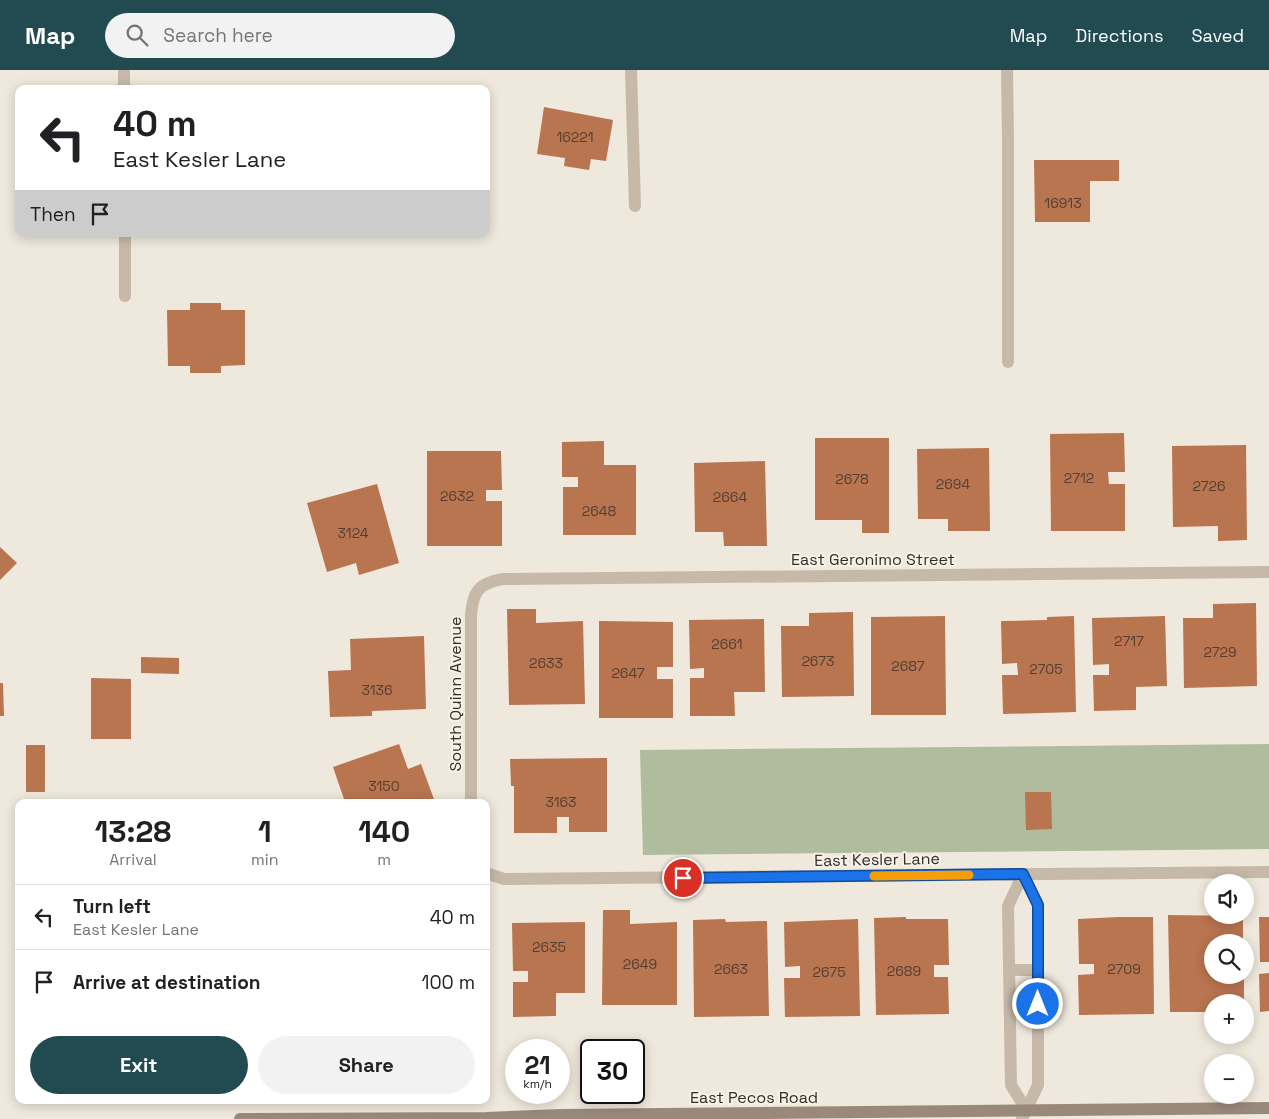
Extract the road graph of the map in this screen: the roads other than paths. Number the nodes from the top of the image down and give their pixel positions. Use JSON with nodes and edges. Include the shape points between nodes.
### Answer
{"nodes":[{"id":1,"x":124,"y":70,"type":"edge"},
{"id":2,"x":631,"y":70,"type":"edge"},
{"id":3,"x":1007,"y":70,"type":"edge"},
{"id":4,"x":124,"y":85,"type":"edge"},
{"id":5,"x":635,"y":206,"type":"dead end"},
{"id":6,"x":125,"y":237,"type":"edge"},
{"id":7,"x":125,"y":296,"type":"dead end"},
{"id":8,"x":1008,"y":362,"type":"dead end"},
{"id":9,"x":1269,"y":572,"type":"edge"},
{"id":10,"x":479,"y":588,"type":"joint"},
{"id":11,"x":471,"y":799,"type":"edge"},
{"id":12,"x":1269,"y":872,"type":"edge"},
{"id":13,"x":490,"y":874,"type":"edge"},
{"id":14,"x":1023,"y":874,"type":"junction"},
{"id":15,"x":1009,"y":970,"type":"junction"},
{"id":16,"x":1038,"y":970,"type":"junction"},
{"id":17,"x":1269,"y":1108,"type":"edge"},
{"id":18,"x":1024,"y":1115,"type":"edge"},
{"id":19,"x":484,"y":1118,"type":"edge"},
{"id":20,"x":240,"y":1119,"type":"edge"}],
"edges":[{"from":1,"to":4,"type":"street"},
{"from":2,"to":5,"type":"street"},
{"from":3,"to":8,"type":"street"},
{"from":6,"to":7,"type":"street"},
{"from":9,"to":10,"type":"street","name":"East Geronimo Street","via":[[503,579],[490,581]]},
{"from":10,"to":11,"type":"street","name":"South Quinn Avenue","via":[[472,601],[471,615]]},
{"from":12,"to":14,"type":"street","name":"East Kesler Lane"},
{"from":13,"to":14,"type":"street","name":"East Kesler Lane","via":[[504,879]]},
{"from":14,"to":15,"type":"street","via":[[1008,906]]},
{"from":14,"to":16,"type":"street","via":[[1038,905]]},
{"from":15,"to":16,"type":"street"},
{"from":15,"to":18,"type":"street","via":[[1011,1085]]},
{"from":16,"to":18,"type":"street","via":[[1038,1085]]},
{"from":17,"to":18,"type":"main road","name":"East Pecos Road"},
{"from":18,"to":19,"type":"main road","name":"East Pecos Road","via":[[561,1115]]},
{"from":19,"to":20,"type":"main road","name":"East Pecos Road"}]}
